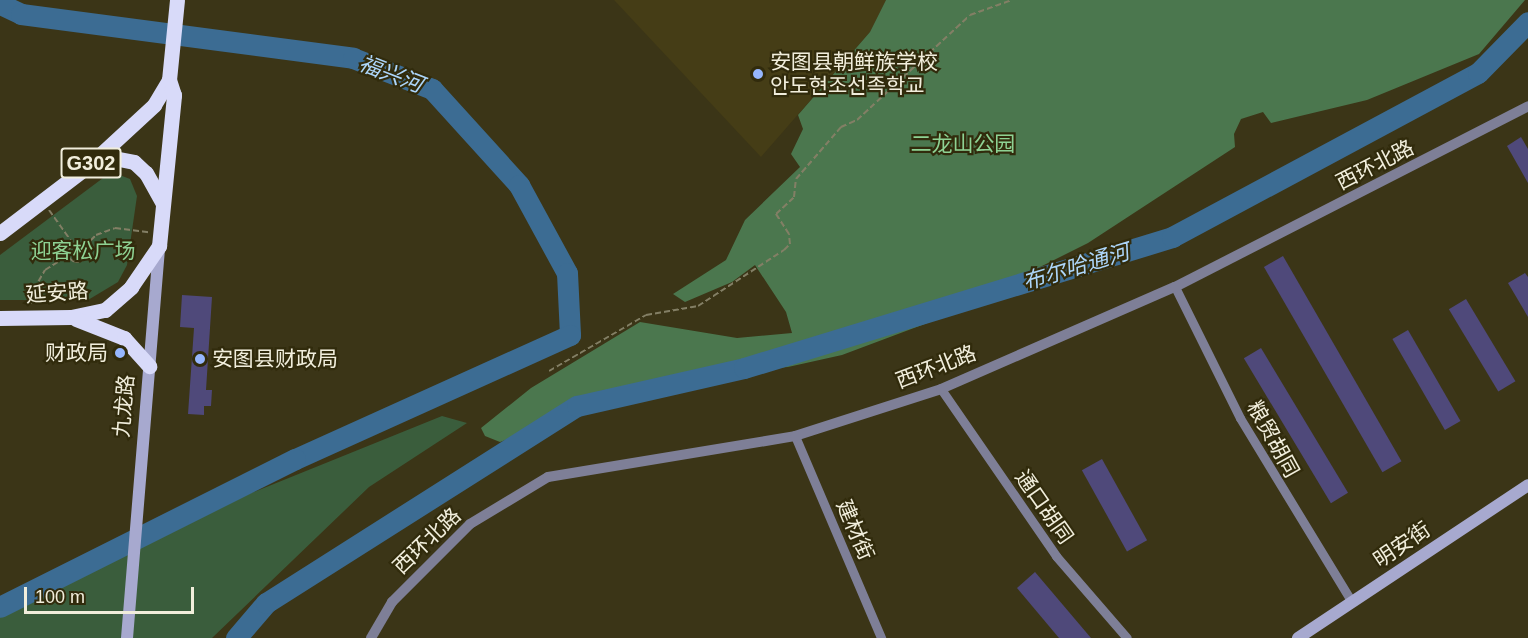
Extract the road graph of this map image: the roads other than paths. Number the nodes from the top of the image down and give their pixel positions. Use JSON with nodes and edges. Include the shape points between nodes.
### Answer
{"nodes":[{"id":1,"x":177,"y":3,"type":"edge"},
{"id":2,"x":169,"y":80,"type":"junction"},
{"id":3,"x":1528,"y":106,"type":"edge"},
{"id":4,"x":88,"y":166,"type":"junction"},
{"id":5,"x":163,"y":204,"type":"junction"},
{"id":6,"x":0,"y":234,"type":"edge"},
{"id":7,"x":159,"y":240,"type":"junction"},
{"id":8,"x":1175,"y":287,"type":"junction"},
{"id":9,"x":71,"y":317,"type":"junction"},
{"id":10,"x":0,"y":318,"type":"edge"},
{"id":11,"x":149,"y":366,"type":"junction"},
{"id":12,"x":941,"y":389,"type":"junction"},
{"id":13,"x":795,"y":435,"type":"junction"},
{"id":14,"x":1528,"y":485,"type":"edge"},
{"id":15,"x":1352,"y":602,"type":"junction"},
{"id":16,"x":128,"y":638,"type":"edge"},
{"id":17,"x":371,"y":638,"type":"edge"},
{"id":18,"x":881,"y":638,"type":"edge"},
{"id":19,"x":1127,"y":638,"type":"edge"},
{"id":20,"x":1298,"y":638,"type":"edge"}],
"edges":[{"from":1,"to":2,"type":"highway","name":"九龙路","number":"G302"},
{"from":2,"to":4,"type":"highway","number":"G302","via":[[154,105]]},
{"from":2,"to":5,"type":"highway","name":"九龙路","number":"G302","via":[[174,96]]},
{"from":3,"to":8,"type":"street","name":"西环北路"},
{"from":4,"to":5,"type":"highway","via":[[114,158],[134,162],[146,173]]},
{"from":4,"to":6,"type":"highway","number":"G302"},
{"from":5,"to":7,"type":"highway","name":"九龙路","number":"G302"},
{"from":7,"to":9,"type":"highway","name":"延安路","number":"G302","via":[[131,287],[115,304],[92,314]]},
{"from":7,"to":11,"type":"main road","name":"九龙路"},
{"from":8,"to":12,"type":"street","name":"西环北路"},
{"from":8,"to":15,"type":"street","name":"粮贸胡同","via":[[1263,459]]},
{"from":9,"to":10,"type":"highway","name":"延安路","number":"G302"},
{"from":9,"to":11,"type":"highway","via":[[124,338]]},
{"from":11,"to":16,"type":"main road","name":"九龙路"},
{"from":12,"to":13,"type":"street","name":"西环北路"},
{"from":12,"to":19,"type":"street","name":"通口胡同","via":[[1056,556]]},
{"from":13,"to":17,"type":"street","name":"西环北路","via":[[548,477],[470,524],[392,602]]},
{"from":13,"to":18,"type":"street","name":"建材街"},
{"from":14,"to":15,"type":"main road","name":"明安街"},
{"from":15,"to":20,"type":"main road","name":"明安街"}]}
